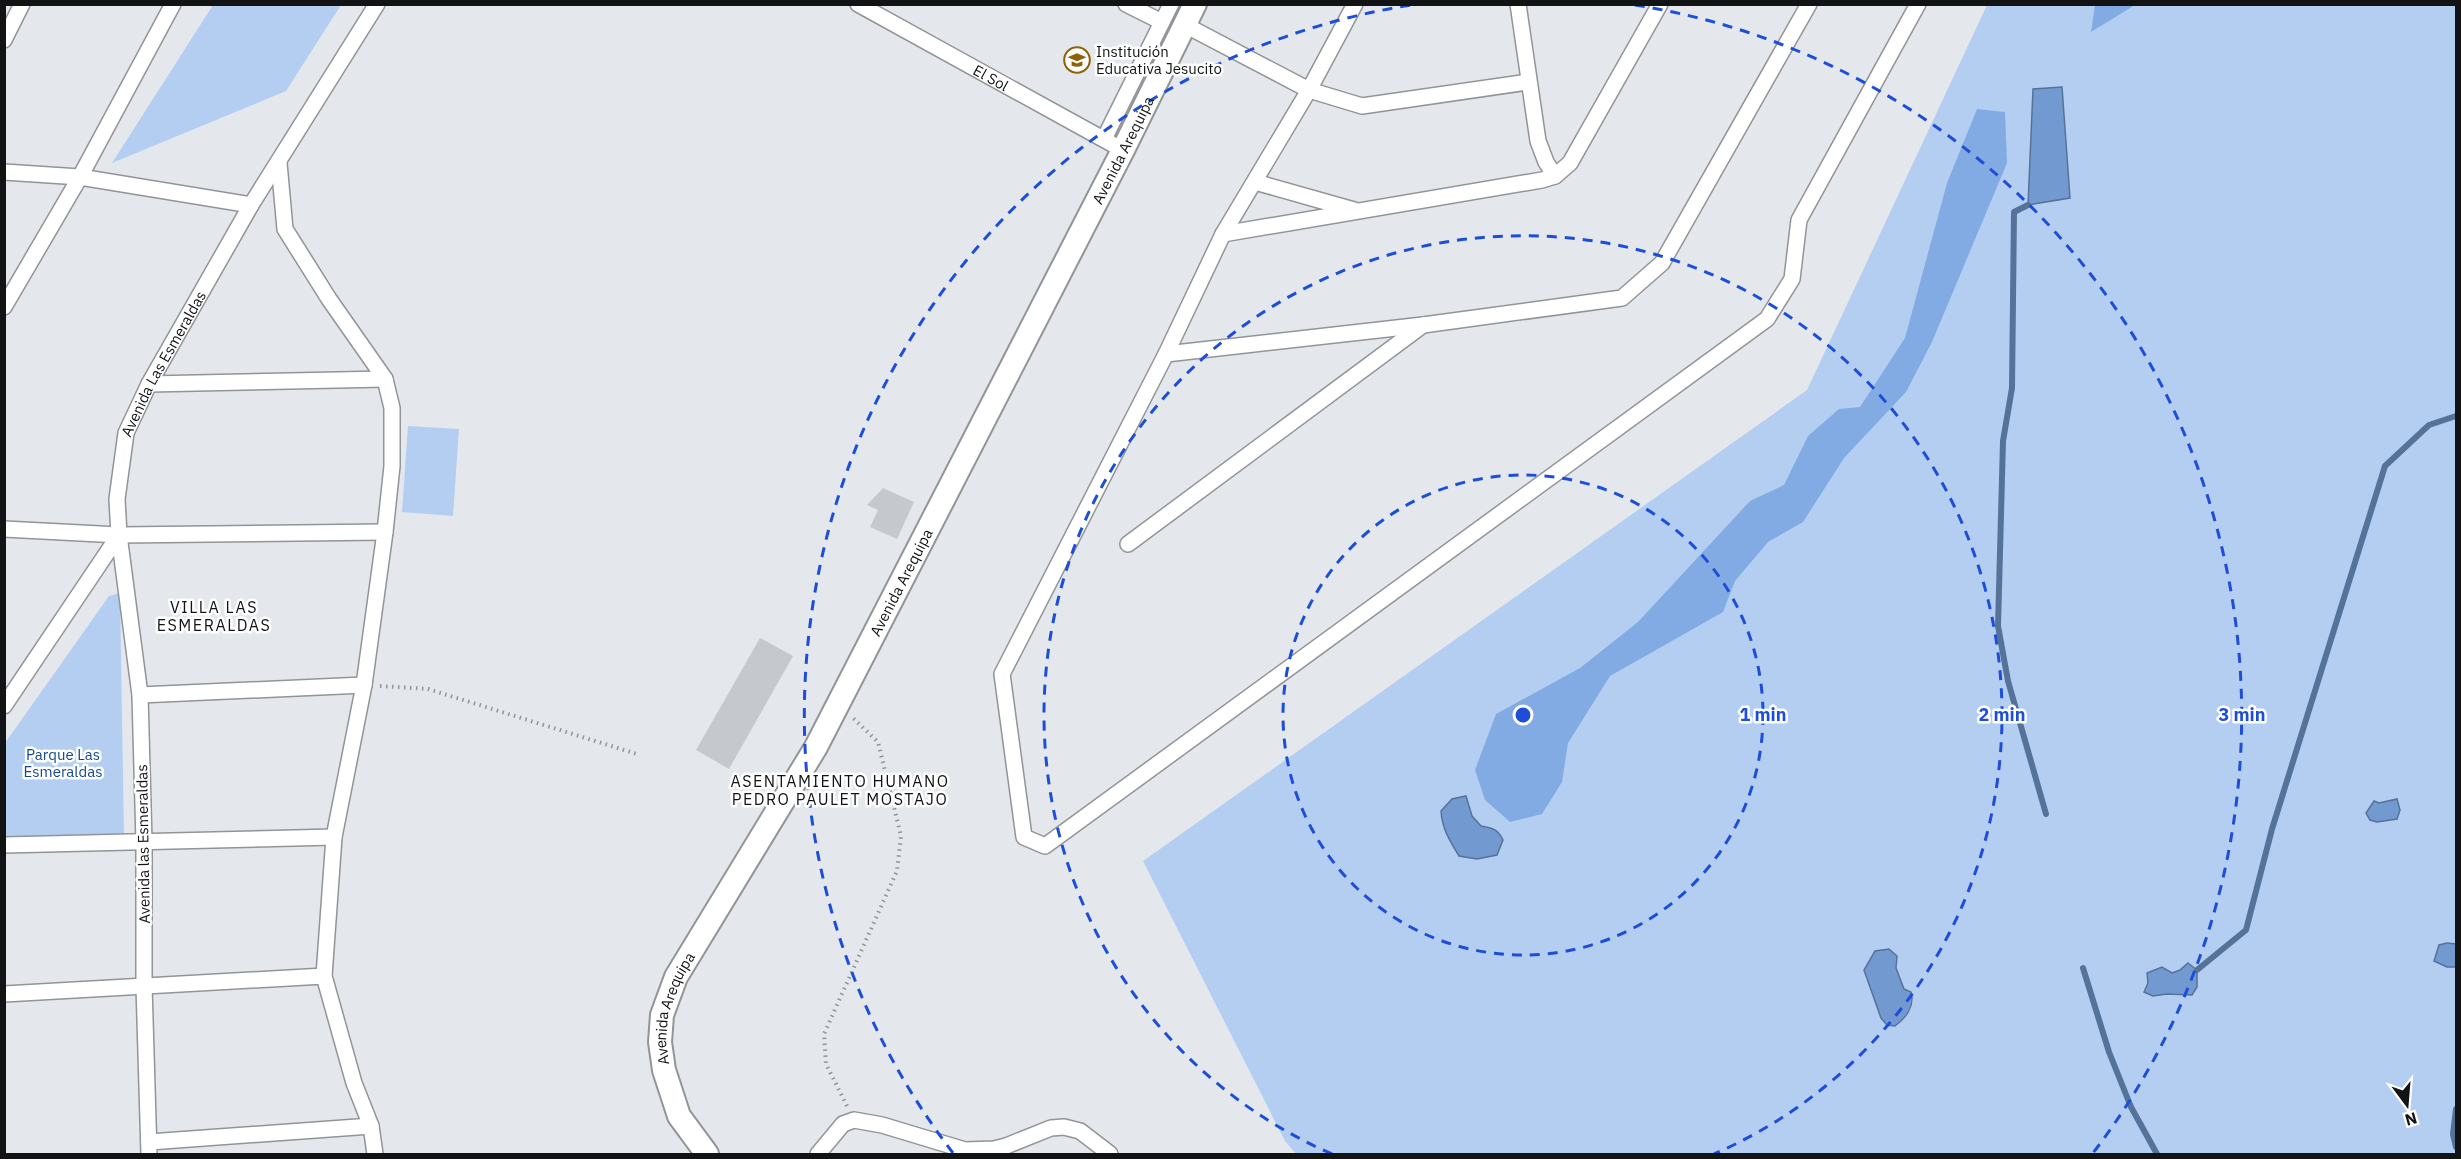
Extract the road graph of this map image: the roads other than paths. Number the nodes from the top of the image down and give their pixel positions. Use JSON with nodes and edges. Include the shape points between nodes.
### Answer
{"nodes":[{"id":1,"x":22,"y":4,"type":"edge"},
{"id":2,"x":173,"y":4,"type":"edge"},
{"id":3,"x":377,"y":4,"type":"edge"},
{"id":4,"x":858,"y":4,"type":"edge"},
{"id":5,"x":1126,"y":4,"type":"edge"},
{"id":6,"x":1171,"y":4,"type":"edge"},
{"id":7,"x":1195,"y":4,"type":"edge"},
{"id":8,"x":1355,"y":4,"type":"edge"},
{"id":9,"x":1518,"y":4,"type":"edge"},
{"id":10,"x":1660,"y":4,"type":"edge"},
{"id":11,"x":1809,"y":4,"type":"edge"},
{"id":12,"x":1918,"y":4,"type":"edge"},
{"id":13,"x":1174,"y":24,"type":"junction"},
{"id":14,"x":4,"y":40,"type":"edge"},
{"id":15,"x":1528,"y":82,"type":"junction"},
{"id":16,"x":1309,"y":90,"type":"junction"},
{"id":17,"x":1114,"y":145,"type":"junction"},
{"id":18,"x":279,"y":163,"type":"junction"},
{"id":19,"x":4,"y":172,"type":"edge"},
{"id":20,"x":1555,"y":176,"type":"junction"},
{"id":21,"x":80,"y":177,"type":"junction"},
{"id":22,"x":1255,"y":182,"type":"junction"},
{"id":23,"x":251,"y":205,"type":"junction"},
{"id":24,"x":1360,"y":211,"type":"junction"},
{"id":25,"x":1223,"y":234,"type":"junction"},
{"id":26,"x":4,"y":308,"type":"edge"},
{"id":27,"x":1424,"y":325,"type":"junction"},
{"id":28,"x":1166,"y":354,"type":"junction"},
{"id":29,"x":385,"y":379,"type":"junction"},
{"id":30,"x":149,"y":384,"type":"junction"},
{"id":31,"x":4,"y":528,"type":"edge"},
{"id":32,"x":385,"y":532,"type":"junction"},
{"id":33,"x":119,"y":535,"type":"junction"},
{"id":34,"x":1128,"y":544,"type":"dead end"},
{"id":35,"x":364,"y":685,"type":"junction"},
{"id":36,"x":140,"y":695,"type":"junction"},
{"id":37,"x":4,"y":705,"type":"edge"},
{"id":38,"x":334,"y":837,"type":"junction"},
{"id":39,"x":144,"y":842,"type":"junction"},
{"id":40,"x":4,"y":845,"type":"edge"},
{"id":41,"x":324,"y":976,"type":"junction"},
{"id":42,"x":144,"y":986,"type":"junction"},
{"id":43,"x":4,"y":994,"type":"edge"},
{"id":44,"x":371,"y":1126,"type":"junction"},
{"id":45,"x":149,"y":1148,"type":"edge"},
{"id":46,"x":375,"y":1155,"type":"edge"},
{"id":47,"x":707,"y":1155,"type":"edge"},
{"id":48,"x":818,"y":1155,"type":"edge"},
{"id":49,"x":1110,"y":1155,"type":"edge"}],
"edges":[{"from":1,"to":14,"type":"street"},
{"from":2,"to":21,"type":"street"},
{"from":3,"to":18,"type":"street"},
{"from":4,"to":17,"type":"street","name":"El Sol"},
{"from":5,"to":13,"type":"street"},
{"from":6,"to":13,"type":"street"},
{"from":7,"to":13,"type":"street","name":"Avenida Arequipa"},
{"from":8,"to":16,"type":"street"},
{"from":9,"to":15,"type":"street"},
{"from":10,"to":20,"type":"street","via":[[1570,163]]},
{"from":11,"to":27,"type":"street","via":[[1662,263],[1622,298]]},
{"from":12,"to":28,"type":"street","via":[[1799,220],[1792,279],[1767,319],[1045,846],[1024,837],[1002,674]]},
{"from":13,"to":16,"type":"street"},
{"from":13,"to":17,"type":"street","name":"Avenida Arequipa"},
{"from":15,"to":16,"type":"street","via":[[1362,106]]},
{"from":15,"to":20,"type":"street","via":[[1538,141]]},
{"from":16,"to":22,"type":"street"},
{"from":17,"to":47,"type":"street","name":"Avenida Arequipa","via":[[816,747],[676,977],[662,1015],[664,1070],[679,1116]]},
{"from":18,"to":23,"type":"street","name":"Avenida Las Esmeraldas"},
{"from":18,"to":29,"type":"street","via":[[285,229]]},
{"from":19,"to":21,"type":"street"},
{"from":20,"to":24,"type":"street"},
{"from":21,"to":23,"type":"street"},
{"from":21,"to":26,"type":"street"},
{"from":22,"to":24,"type":"street"},
{"from":22,"to":25,"type":"street"},
{"from":23,"to":30,"type":"street","name":"Avenida Las Esmeraldas"},
{"from":24,"to":25,"type":"street"},
{"from":25,"to":28,"type":"street"},
{"from":27,"to":28,"type":"street"},
{"from":27,"to":34,"type":"street"},
{"from":29,"to":30,"type":"street"},
{"from":29,"to":32,"type":"street","via":[[392,408],[392,466]]},
{"from":30,"to":33,"type":"street","name":"Avenida Las Esmeraldas","via":[[126,433],[117,499]]},
{"from":31,"to":33,"type":"street"},
{"from":32,"to":33,"type":"street"},
{"from":32,"to":35,"type":"street"},
{"from":33,"to":36,"type":"street","name":"Avenida las Esmeraldas"},
{"from":33,"to":37,"type":"street"},
{"from":35,"to":36,"type":"street"},
{"from":35,"to":38,"type":"street"},
{"from":36,"to":39,"type":"street","name":"Avenida las Esmeraldas"},
{"from":38,"to":39,"type":"street"},
{"from":38,"to":41,"type":"street"},
{"from":39,"to":40,"type":"street"},
{"from":39,"to":42,"type":"street","name":"Avenida las Esmeraldas"},
{"from":41,"to":42,"type":"street"},
{"from":41,"to":44,"type":"street","via":[[354,1083]]},
{"from":42,"to":43,"type":"street"},
{"from":42,"to":45,"type":"street","name":"Avenida las Esmeraldas"},
{"from":44,"to":45,"type":"street"},
{"from":44,"to":46,"type":"street"},
{"from":48,"to":49,"type":"street","via":[[843,1124],[854,1120],[965,1150],[993,1149],[1064,1127],[1080,1131]]}]}
